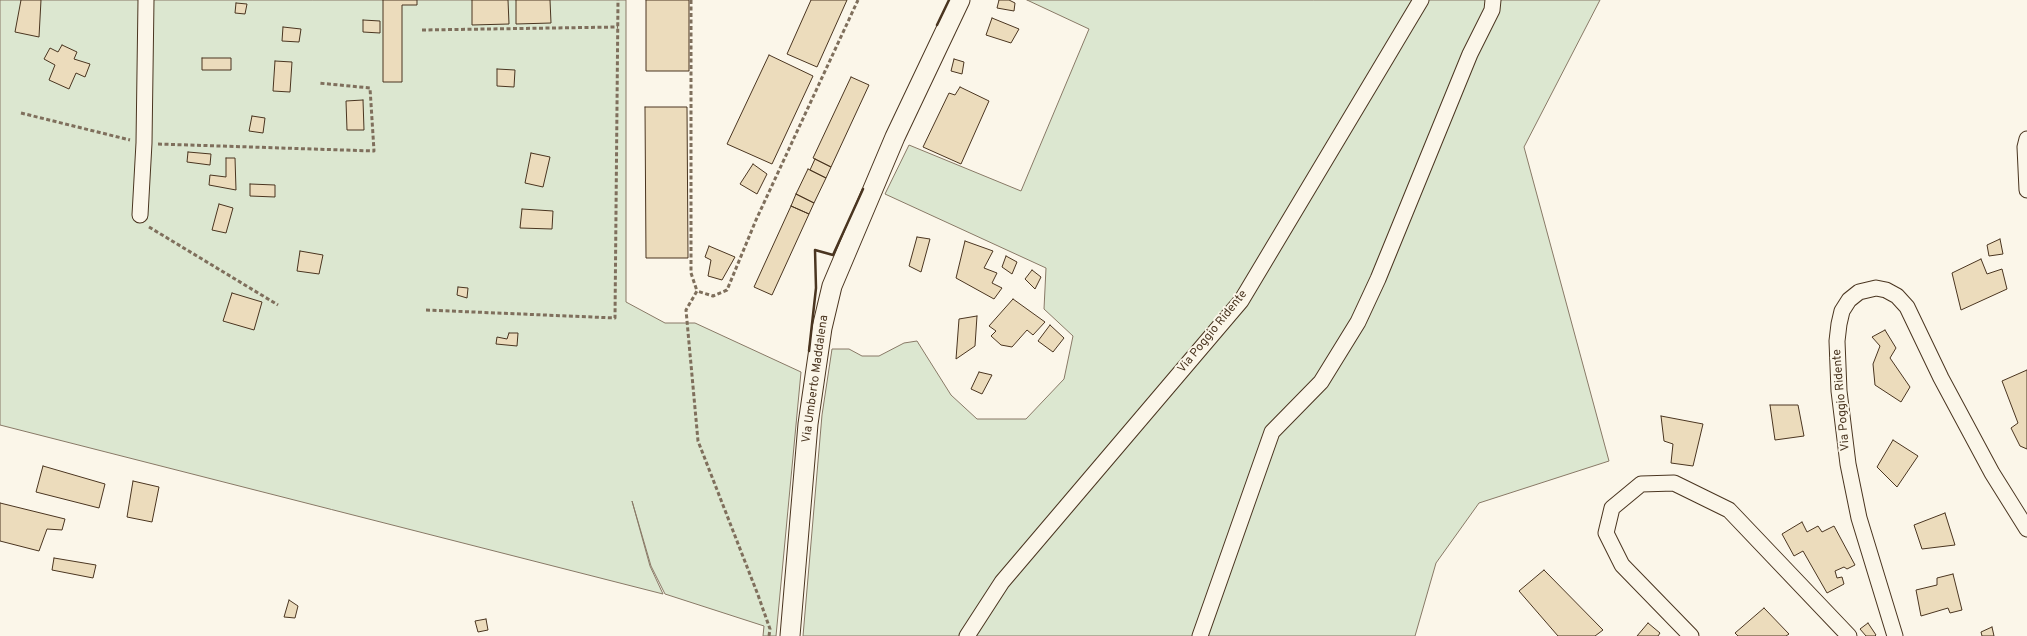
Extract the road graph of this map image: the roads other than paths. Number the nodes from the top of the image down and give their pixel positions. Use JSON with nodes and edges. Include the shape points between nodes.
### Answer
{"nodes":[{"id":1,"x":146,"y":0,"type":"edge"},
{"id":2,"x":960,"y":0,"type":"edge"},
{"id":3,"x":1421,"y":0,"type":"edge"},
{"id":4,"x":1493,"y":0,"type":"edge"},
{"id":5,"x":2027,"y":140,"type":"edge"},
{"id":6,"x":2027,"y":190,"type":"edge"},
{"id":7,"x":140,"y":215,"type":"road end"},
{"id":8,"x":2027,"y":529,"type":"edge"},
{"id":9,"x":790,"y":636,"type":"edge"},
{"id":10,"x":968,"y":636,"type":"edge"},
{"id":11,"x":1200,"y":636,"type":"edge"},
{"id":12,"x":1691,"y":636,"type":"edge"},
{"id":13,"x":1849,"y":636,"type":"edge"},
{"id":14,"x":1895,"y":636,"type":"edge"}],
"edges":[{"from":1,"to":7,"type":"street"},
{"from":2,"to":9,"type":"street","name":"Via Umberto Maddalena","via":[[895,137],[832,286],[822,328],[808,424]]},
{"from":3,"to":10,"type":"street","name":"Via Poggio Ridente","via":[[1241,301],[1002,582]]},
{"from":4,"to":11,"type":"street","via":[[1492,10],[1470,54],[1358,322],[1321,382],[1272,432]]},
{"from":5,"to":6,"type":"street"},
{"from":8,"to":14,"type":"street","name":"Via Poggio Ridente","via":[[1992,473],[1907,307],[1886,290],[1876,288],[1859,292],[1849,300],[1838,324],[1839,391],[1848,464],[1860,518]]},
{"from":12,"to":13,"type":"street","via":[[1622,565],[1606,533],[1612,508],[1641,484],[1674,484],[1728,510]]}]}
